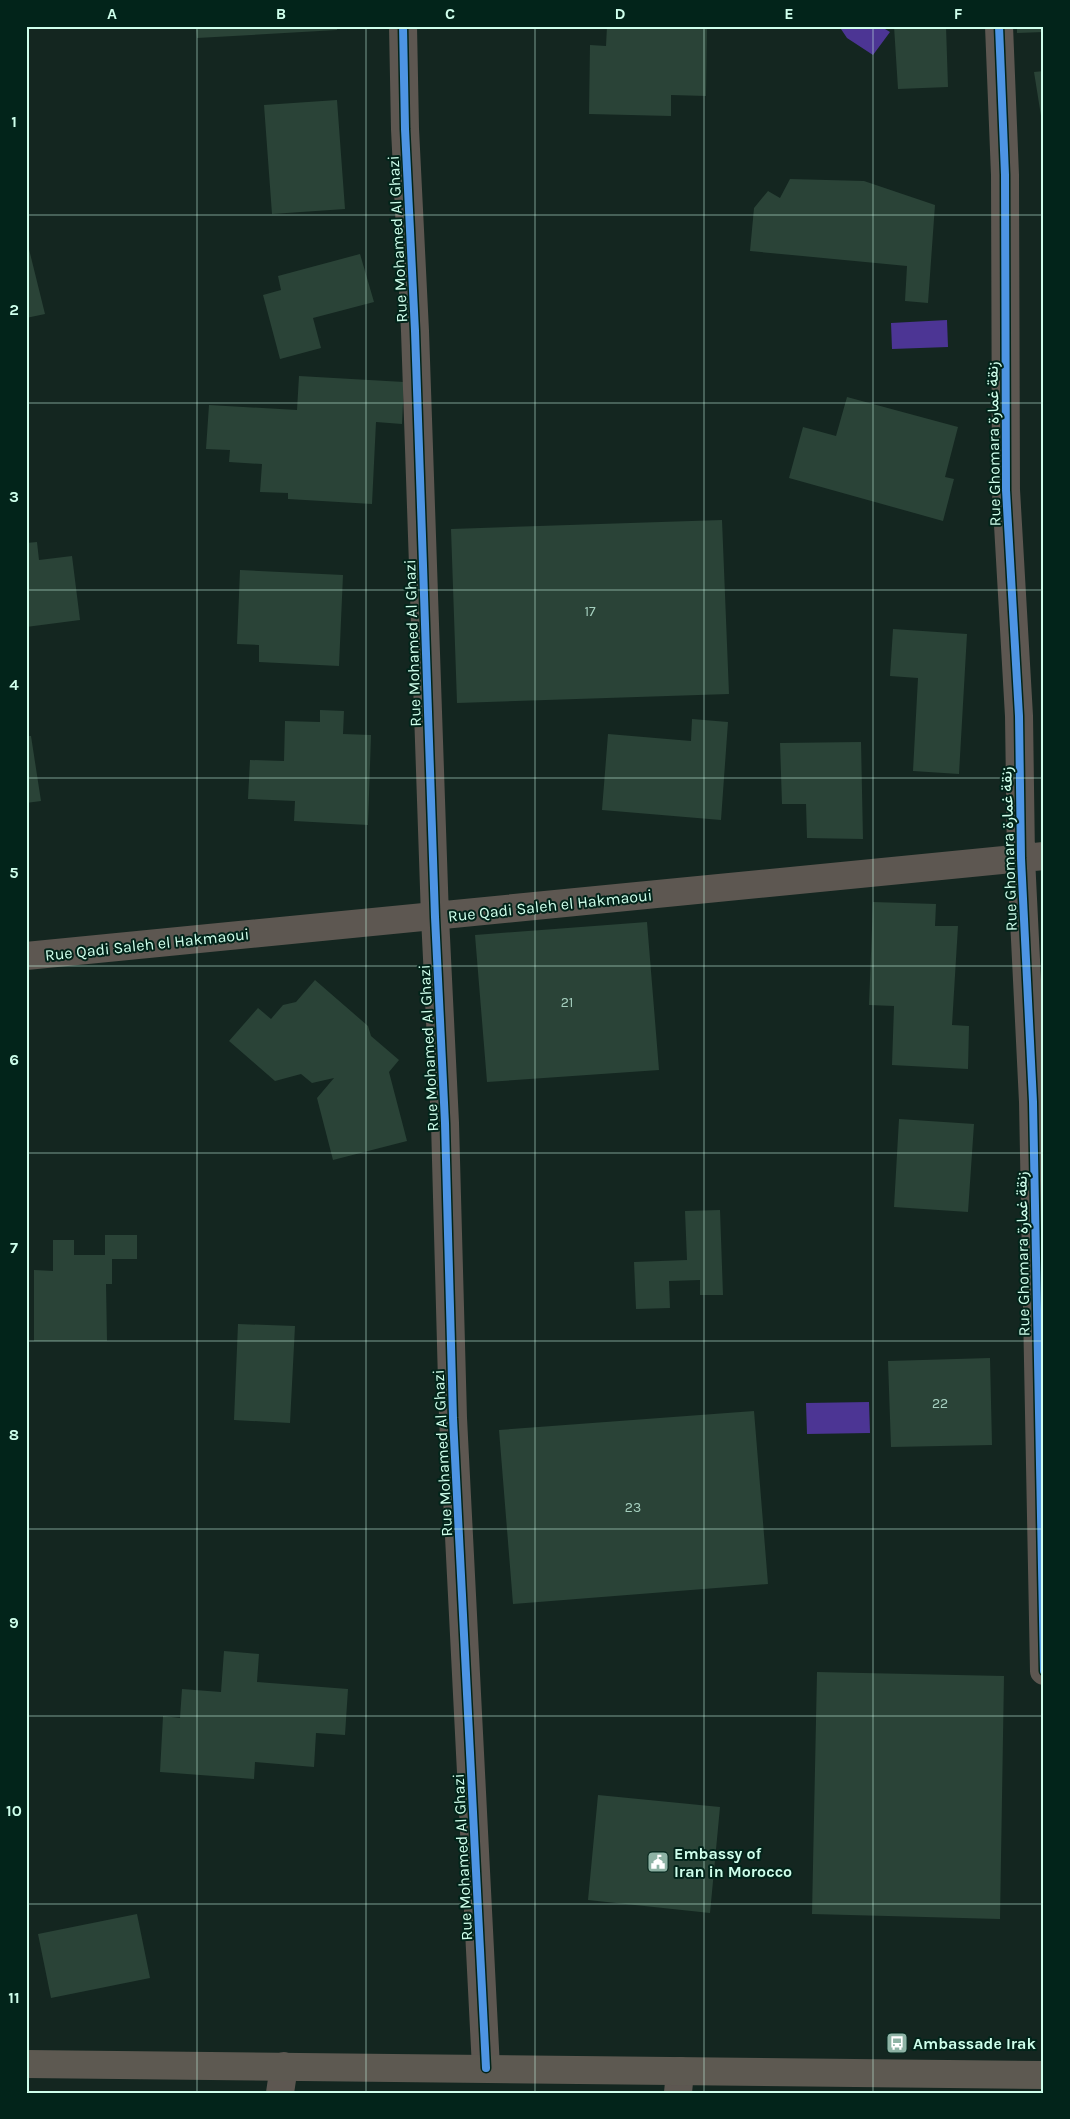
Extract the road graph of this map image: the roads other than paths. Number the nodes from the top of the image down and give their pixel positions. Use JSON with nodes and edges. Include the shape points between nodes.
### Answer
{"nodes":[{"id":1,"x":403,"y":26,"type":"edge"},
{"id":2,"x":999,"y":26,"type":"edge"},
{"id":3,"x":1032,"y":857,"type":"edge"},
{"id":4,"x":435,"y":917,"type":"junction"},
{"id":5,"x":26,"y":956,"type":"edge"},
{"id":6,"x":1044,"y":1664,"type":"edge"},
{"id":7,"x":1044,"y":1671,"type":"edge"},
{"id":8,"x":26,"y":2064,"type":"edge"},
{"id":9,"x":284,"y":2066,"type":"junction"},
{"id":10,"x":486,"y":2068,"type":"junction"},
{"id":11,"x":1044,"y":2075,"type":"edge"},
{"id":12,"x":679,"y":2082,"type":"edge"},
{"id":13,"x":280,"y":2093,"type":"edge"}],
"edges":[{"from":1,"to":4,"type":"street","name":"Rue Mohamed Al Ghazi"},
{"from":2,"to":3,"type":"street","name":"Rue Ghomara زنقة غمارة","via":[[1005,175],[1006,490],[1018,716]]},
{"from":3,"to":4,"type":"street","name":"Rue Qadi Saleh el Hakmaoui"},
{"from":3,"to":6,"type":"street","name":"Rue Ghomara زنقة غمارة","via":[[1033,1102]]},
{"from":4,"to":5,"type":"street","name":"Rue Qadi Saleh el Hakmaoui"},
{"from":4,"to":10,"type":"street","name":"Rue Mohamed Al Ghazi","via":[[445,1123],[453,1418]]},
{"from":6,"to":7,"type":"street","name":"Rue Ghomara زنقة غمارة"},
{"from":8,"to":9,"type":"main road"},
{"from":9,"to":10,"type":"main road"},
{"from":9,"to":13,"type":"street"},
{"from":10,"to":12,"type":"main road"},
{"from":11,"to":12,"type":"main road"}]}
